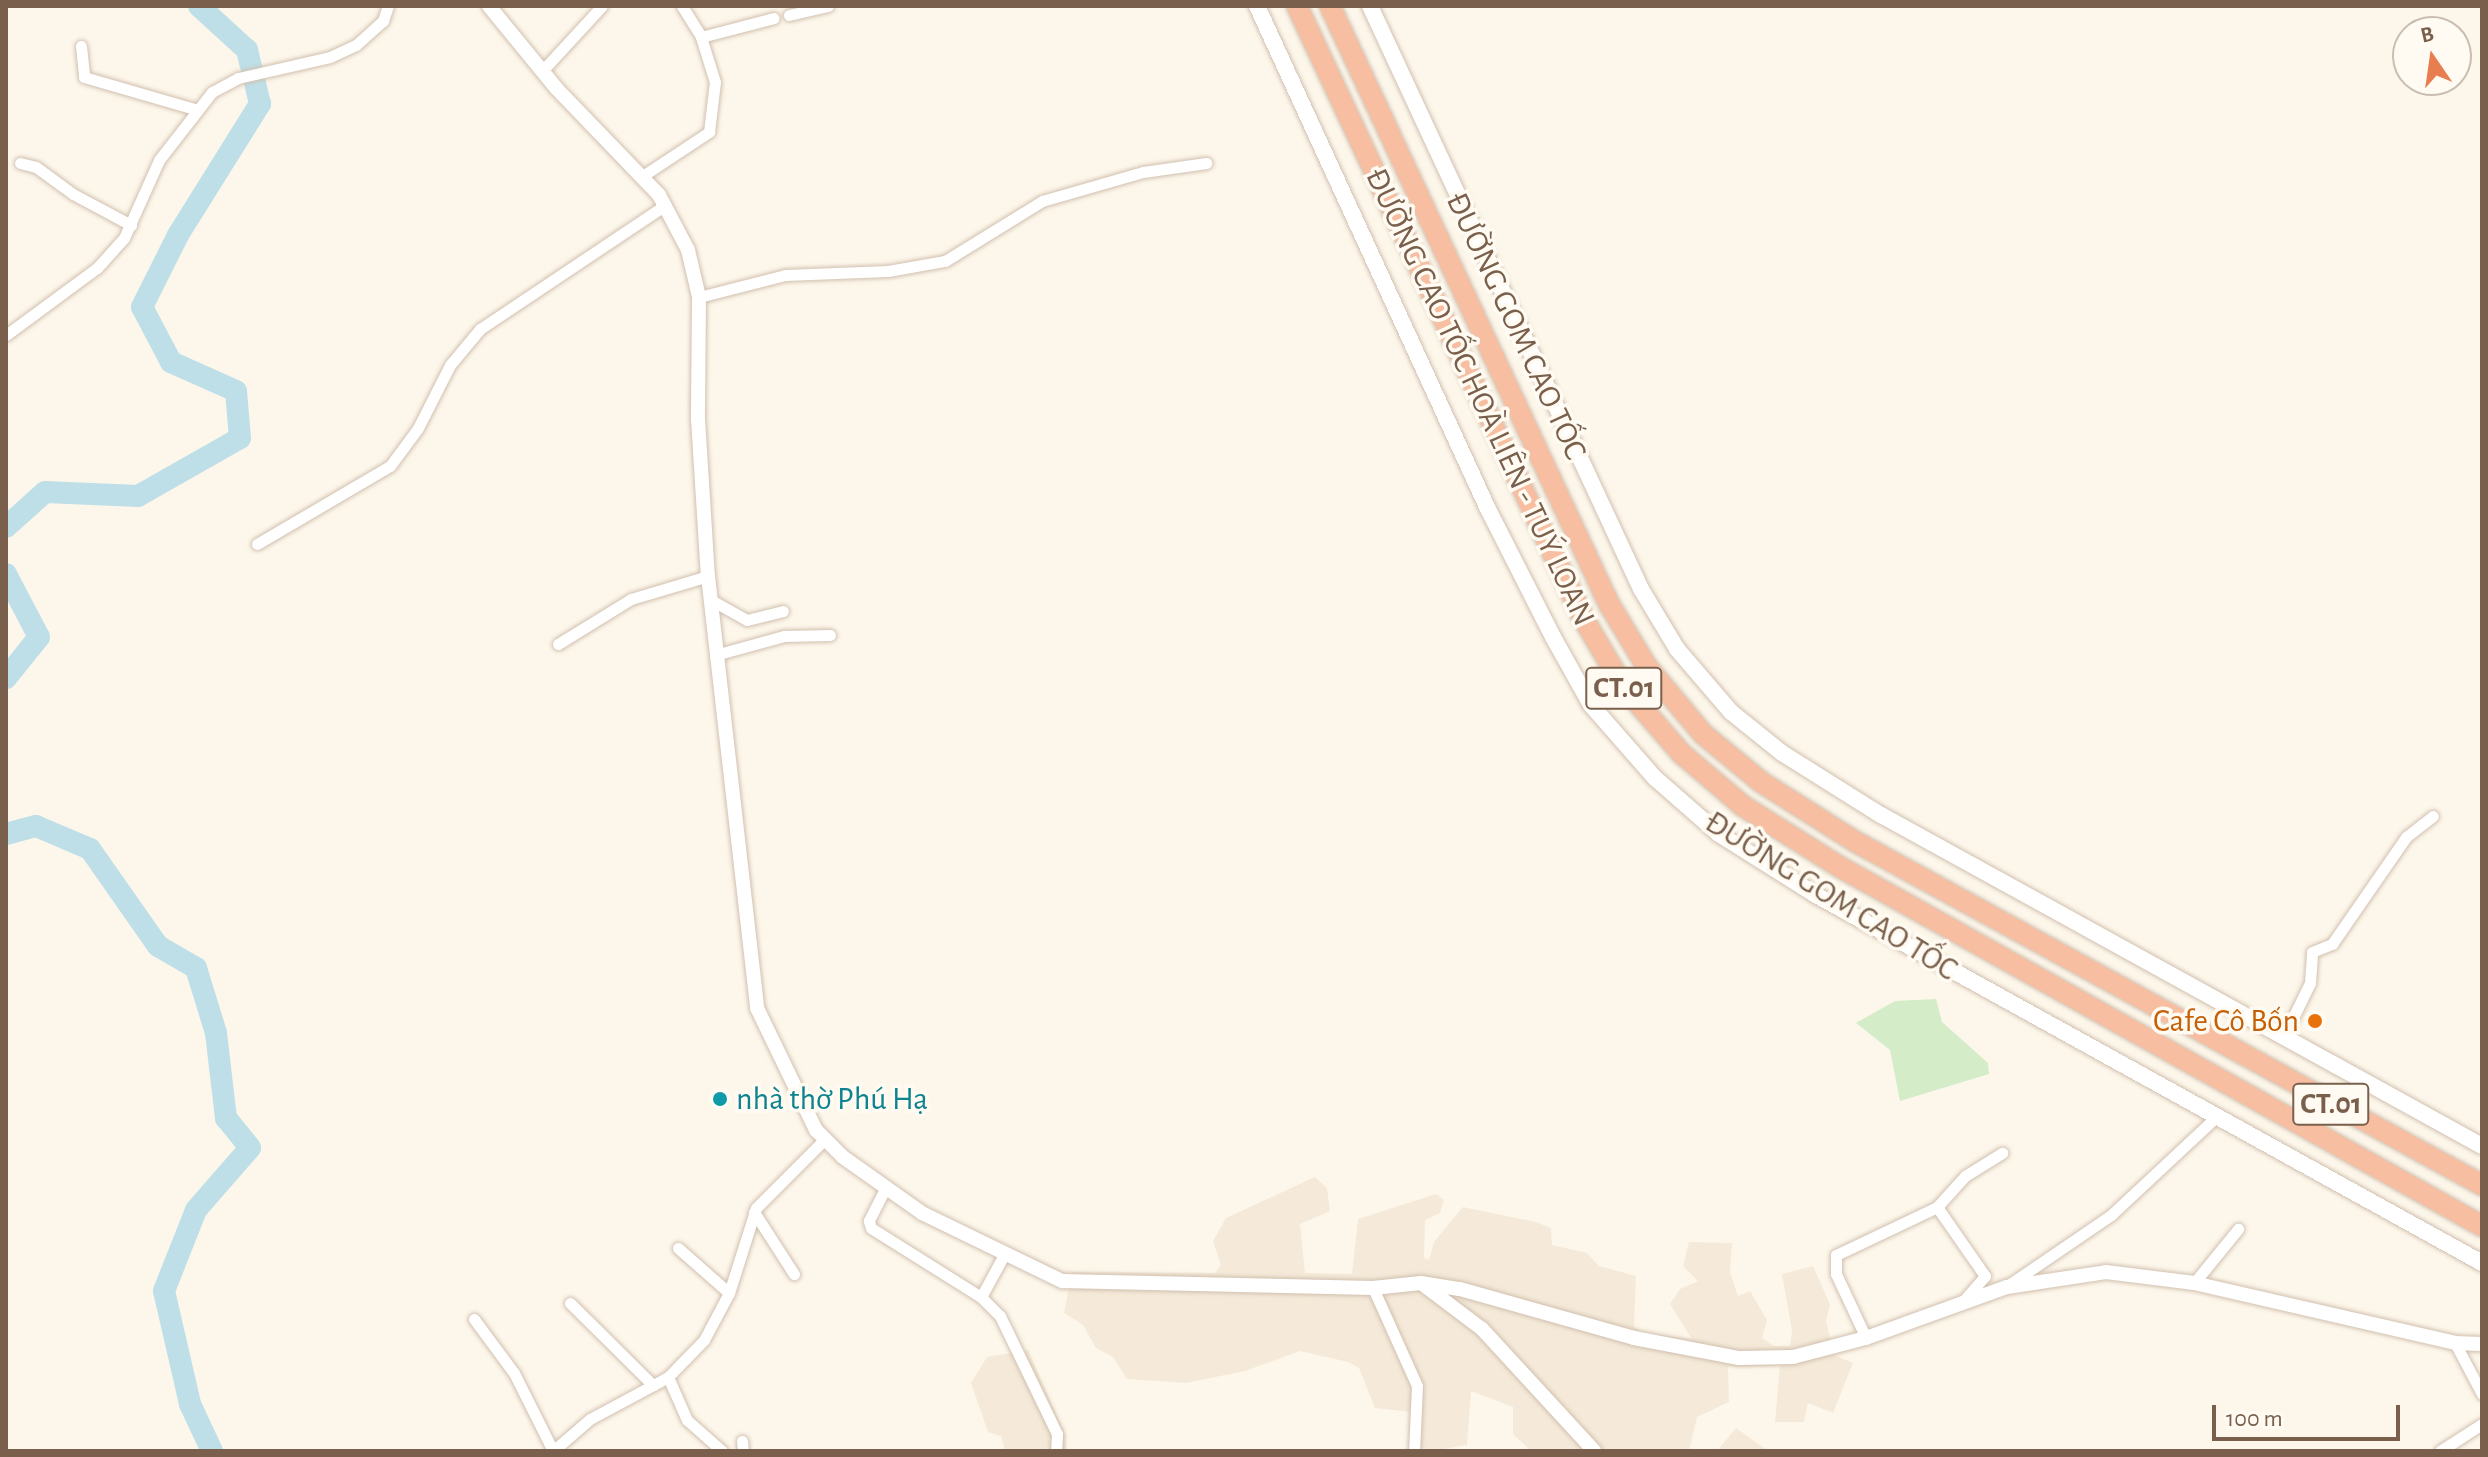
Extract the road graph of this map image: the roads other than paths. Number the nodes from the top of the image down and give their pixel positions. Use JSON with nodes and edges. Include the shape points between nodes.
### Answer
{"nodes":[{"id":1,"x":388,"y":6,"type":"edge"},
{"id":2,"x":489,"y":6,"type":"edge"},
{"id":3,"x":602,"y":6,"type":"edge"},
{"id":4,"x":682,"y":6,"type":"edge"},
{"id":5,"x":828,"y":6,"type":"edge"},
{"id":6,"x":1257,"y":6,"type":"edge"},
{"id":7,"x":1297,"y":6,"type":"edge"},
{"id":8,"x":1330,"y":6,"type":"edge"},
{"id":9,"x":1370,"y":6,"type":"edge"},
{"id":10,"x":789,"y":15,"type":"dead end"},
{"id":11,"x":774,"y":18,"type":"dead end"},
{"id":12,"x":701,"y":37,"type":"junction"},
{"id":13,"x":81,"y":46,"type":"dead end"},
{"id":14,"x":542,"y":71,"type":"junction"},
{"id":15,"x":195,"y":109,"type":"junction"},
{"id":16,"x":20,"y":163,"type":"dead end"},
{"id":17,"x":1206,"y":163,"type":"dead end"},
{"id":18,"x":641,"y":177,"type":"junction"},
{"id":19,"x":664,"y":206,"type":"junction"},
{"id":20,"x":131,"y":225,"type":"junction"},
{"id":21,"x":699,"y":297,"type":"junction"},
{"id":22,"x":6,"y":335,"type":"edge"},
{"id":23,"x":257,"y":544,"type":"dead end"},
{"id":24,"x":708,"y":576,"type":"junction"},
{"id":25,"x":711,"y":600,"type":"junction"},
{"id":26,"x":783,"y":611,"type":"dead end"},
{"id":27,"x":830,"y":635,"type":"dead end"},
{"id":28,"x":558,"y":644,"type":"dead end"},
{"id":29,"x":715,"y":655,"type":"junction"},
{"id":30,"x":2433,"y":816,"type":"dead end"},
{"id":31,"x":2180,"y":1022,"type":"junction"},
{"id":32,"x":2283,"y":1038,"type":"junction"},
{"id":33,"x":2254,"y":1096,"type":"junction"},
{"id":34,"x":2216,"y":1117,"type":"junction"},
{"id":35,"x":825,"y":1139,"type":"junction"},
{"id":36,"x":2482,"y":1146,"type":"edge"},
{"id":37,"x":2002,"y":1153,"type":"dead end"},
{"id":38,"x":2482,"y":1174,"type":"edge"},
{"id":39,"x":2482,"y":1185,"type":"edge"},
{"id":40,"x":886,"y":1187,"type":"junction"},
{"id":41,"x":1937,"y":1207,"type":"junction"},
{"id":42,"x":754,"y":1212,"type":"junction"},
{"id":43,"x":2482,"y":1226,"type":"edge"},
{"id":44,"x":2238,"y":1229,"type":"dead end"},
{"id":45,"x":2482,"y":1236,"type":"edge"},
{"id":46,"x":678,"y":1248,"type":"dead end"},
{"id":47,"x":1005,"y":1253,"type":"junction"},
{"id":48,"x":2482,"y":1263,"type":"edge"},
{"id":49,"x":794,"y":1274,"type":"dead end"},
{"id":50,"x":1421,"y":1283,"type":"junction"},
{"id":51,"x":2194,"y":1283,"type":"junction"},
{"id":52,"x":2007,"y":1287,"type":"junction"},
{"id":53,"x":1373,"y":1288,"type":"junction"},
{"id":54,"x":729,"y":1293,"type":"junction"},
{"id":55,"x":981,"y":1297,"type":"junction"},
{"id":56,"x":1495,"y":1299,"type":"junction"},
{"id":57,"x":570,"y":1303,"type":"dead end"},
{"id":58,"x":1958,"y":1305,"type":"junction"},
{"id":59,"x":474,"y":1319,"type":"dead end"},
{"id":60,"x":1482,"y":1329,"type":"junction"},
{"id":61,"x":1866,"y":1338,"type":"junction"},
{"id":62,"x":2455,"y":1343,"type":"junction"},
{"id":63,"x":2482,"y":1344,"type":"edge"},
{"id":64,"x":668,"y":1377,"type":"junction"},
{"id":65,"x":653,"y":1385,"type":"junction"},
{"id":66,"x":2482,"y":1394,"type":"edge"},
{"id":67,"x":2482,"y":1424,"type":"edge"},
{"id":68,"x":722,"y":1451,"type":"edge"},
{"id":69,"x":1056,"y":1451,"type":"edge"},
{"id":70,"x":1414,"y":1451,"type":"edge"},
{"id":71,"x":1594,"y":1451,"type":"edge"},
{"id":72,"x":2440,"y":1451,"type":"edge"}],
"edges":[{"from":1,"to":15,"type":"street","via":[[383,21],[356,45],[330,57],[238,78]]},
{"from":2,"to":14,"type":"street"},
{"from":3,"to":14,"type":"street"},
{"from":4,"to":12,"type":"street"},
{"from":5,"to":10,"type":"street"},
{"from":6,"to":34,"type":"main road","name":"ĐƯỜNG GOM CAO TỐC","via":[[1487,507],[1591,705],[1655,778],[1719,834],[1816,895]]},
{"from":7,"to":33,"type":"highway","name":"ĐƯỜNG CAO TỐC HOÀ LIÊN - TUÝ LOAN","number":"CT.01","via":[[1583,618],[1623,686],[1682,754],[1743,806],[1840,867]]},
{"from":8,"to":31,"type":"highway","name":"ĐƯỜNG CAO TỐC HOÀ LIÊN - TUÝ LOAN","number":"CT.01","via":[[1550,485],[1647,667],[1703,734],[1761,782],[1856,842]]},
{"from":9,"to":32,"type":"main road","name":"ĐƯỜNG GOM CAO TỐC","via":[[1641,589],[1677,649],[1731,712],[1782,753],[1881,815]]},
{"from":11,"to":12,"type":"street"},
{"from":12,"to":18,"type":"street","via":[[715,82],[709,132]]},
{"from":13,"to":15,"type":"street","via":[[84,77]]},
{"from":14,"to":18,"type":"street"},
{"from":15,"to":20,"type":"street","via":[[159,160]]},
{"from":16,"to":20,"type":"street","via":[[36,167]]},
{"from":17,"to":21,"type":"street","via":[[1143,172],[1042,201],[945,261],[888,271],[785,275]]},
{"from":18,"to":19,"type":"street"},
{"from":19,"to":21,"type":"street","via":[[688,250]]},
{"from":19,"to":23,"type":"street","via":[[480,329],[450,365],[418,428],[390,466]]},
{"from":20,"to":22,"type":"street","via":[[97,268]]},
{"from":21,"to":24,"type":"street","via":[[698,419]]},
{"from":24,"to":25,"type":"street"},
{"from":24,"to":28,"type":"street","via":[[631,599]]},
{"from":25,"to":26,"type":"street","via":[[747,620]]},
{"from":25,"to":29,"type":"street"},
{"from":27,"to":29,"type":"street","via":[[784,636]]},
{"from":29,"to":35,"type":"street","via":[[757,1008]]},
{"from":30,"to":32,"type":"street","via":[[2406,837],[2332,944],[2312,952],[2310,983]]},
{"from":31,"to":38,"type":"highway"},
{"from":31,"to":39,"type":"highway","name":"ĐƯỜNG CAO TỐC HOÀ LIÊN - TUÝ LOAN","number":"CT.01"},
{"from":32,"to":36,"type":"main road","name":"ĐƯỜNG GOM CAO TỐC"},
{"from":33,"to":43,"type":"highway","name":"ĐƯỜNG CAO TỐC HOÀ LIÊN - TUÝ LOAN","number":"CT.01"},
{"from":33,"to":45,"type":"highway"},
{"from":34,"to":48,"type":"main road","name":"ĐƯỜNG GOM CAO TỐC"},
{"from":34,"to":52,"type":"street","via":[[2111,1215]]},
{"from":35,"to":40,"type":"street"},
{"from":35,"to":42,"type":"street"},
{"from":37,"to":41,"type":"street","via":[[1965,1176]]},
{"from":40,"to":47,"type":"street","via":[[922,1213]]},
{"from":40,"to":55,"type":"street","via":[[869,1221],[871,1228]]},
{"from":41,"to":58,"type":"street","via":[[1985,1276]]},
{"from":41,"to":61,"type":"street","via":[[1862,1240],[1832,1263]]},
{"from":42,"to":49,"type":"street"},
{"from":42,"to":54,"type":"street"},
{"from":44,"to":51,"type":"street"},
{"from":46,"to":54,"type":"street"},
{"from":47,"to":53,"type":"street","via":[[1062,1281]]},
{"from":47,"to":55,"type":"street"},
{"from":50,"to":53,"type":"street"},
{"from":50,"to":56,"type":"street"},
{"from":50,"to":60,"type":"street"},
{"from":51,"to":52,"type":"street","via":[[2106,1272]]},
{"from":51,"to":62,"type":"street"},
{"from":52,"to":58,"type":"street"},
{"from":53,"to":70,"type":"street","via":[[1414,1372]]},
{"from":54,"to":64,"type":"street","via":[[704,1340]]},
{"from":55,"to":69,"type":"street","via":[[1000,1316],[1019,1355],[1057,1434]]},
{"from":56,"to":60,"type":"street","via":[[1477,1306]]},
{"from":56,"to":61,"type":"street","via":[[1634,1338],[1739,1358],[1793,1357]]},
{"from":57,"to":65,"type":"street"},
{"from":58,"to":61,"type":"street"},
{"from":59,"to":65,"type":"street","via":[[514,1373],[553,1451],[590,1419]]},
{"from":60,"to":71,"type":"street"},
{"from":62,"to":63,"type":"street"},
{"from":62,"to":66,"type":"street"},
{"from":64,"to":65,"type":"street"},
{"from":64,"to":68,"type":"street","via":[[687,1420]]},
{"from":67,"to":72,"type":"street"}]}
